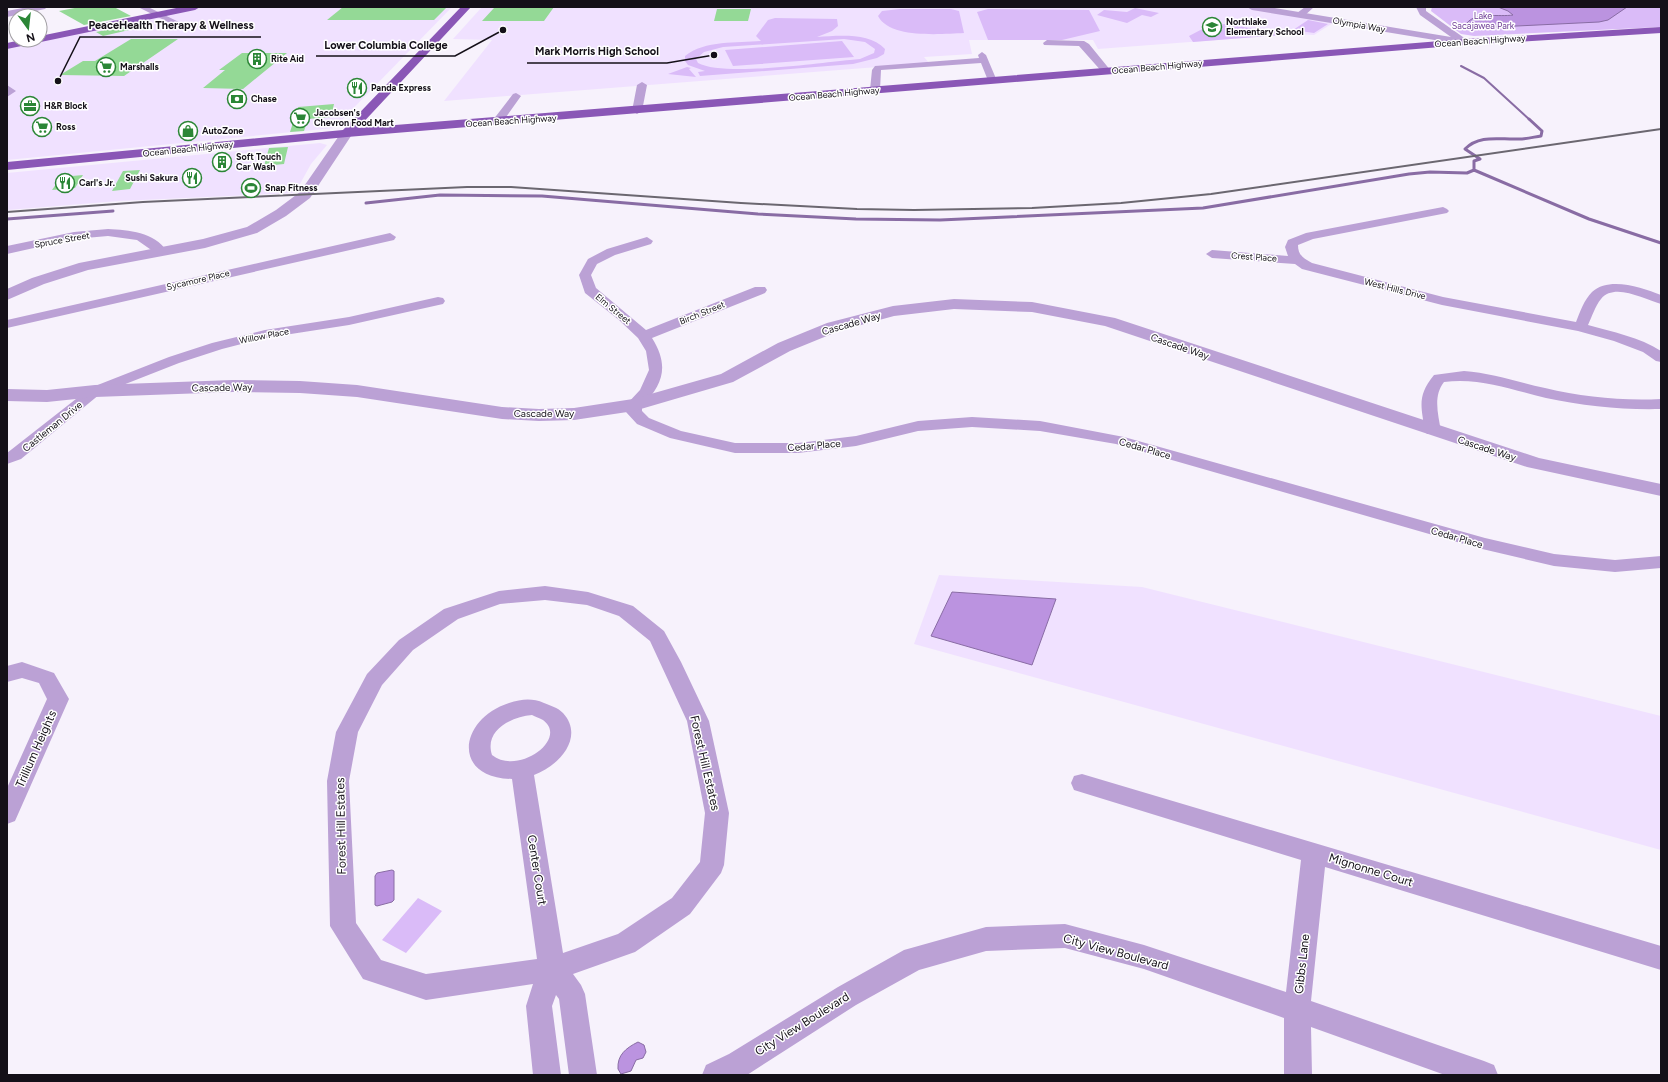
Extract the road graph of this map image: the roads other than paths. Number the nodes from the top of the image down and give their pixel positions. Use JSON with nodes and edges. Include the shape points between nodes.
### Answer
{"nodes":[{"id":1,"x":42,"y":7,"type":"edge"},
{"id":2,"x":142,"y":7,"type":"edge"},
{"id":3,"x":177,"y":7,"type":"edge"},
{"id":4,"x":195,"y":7,"type":"edge"},
{"id":5,"x":466,"y":7,"type":"edge"},
{"id":6,"x":1252,"y":7,"type":"edge"},
{"id":7,"x":1310,"y":7,"type":"edge"},
{"id":8,"x":1419,"y":8,"type":"edge"},
{"id":9,"x":156,"y":13,"type":"junction"},
{"id":10,"x":7,"y":14,"type":"edge"},
{"id":11,"x":1300,"y":15,"type":"junction"},
{"id":12,"x":179,"y":24,"type":"dead end"},
{"id":13,"x":1661,"y":30,"type":"edge"},
{"id":14,"x":48,"y":33,"type":"edge"},
{"id":15,"x":48,"y":37,"type":"edge"},
{"id":16,"x":1465,"y":42,"type":"junction"},
{"id":17,"x":1047,"y":43,"type":"dead end"},
{"id":18,"x":1106,"y":71,"type":"junction"},
{"id":19,"x":992,"y":81,"type":"junction"},
{"id":20,"x":642,"y":85,"type":"dead end"},
{"id":21,"x":875,"y":90,"type":"junction"},
{"id":22,"x":516,"y":96,"type":"dead end"},
{"id":23,"x":637,"y":111,"type":"junction"},
{"id":24,"x":496,"y":122,"type":"junction"},
{"id":25,"x":348,"y":134,"type":"junction"},
{"id":26,"x":7,"y":166,"type":"edge"},
{"id":27,"x":1443,"y":211,"type":"dead end"},
{"id":28,"x":390,"y":237,"type":"dead end"},
{"id":29,"x":647,"y":241,"type":"dead end"},
{"id":30,"x":7,"y":250,"type":"edge"},
{"id":31,"x":161,"y":251,"type":"junction"},
{"id":32,"x":1212,"y":254,"type":"dead end"},
{"id":33,"x":1296,"y":260,"type":"junction"},
{"id":34,"x":760,"y":290,"type":"dead end"},
{"id":35,"x":7,"y":295,"type":"edge"},
{"id":36,"x":1661,"y":300,"type":"edge"},
{"id":37,"x":438,"y":301,"type":"dead end"},
{"id":38,"x":7,"y":324,"type":"edge"},
{"id":39,"x":1580,"y":327,"type":"junction"},
{"id":40,"x":644,"y":336,"type":"junction"},
{"id":41,"x":1661,"y":358,"type":"edge"},
{"id":42,"x":95,"y":391,"type":"junction"},
{"id":43,"x":7,"y":395,"type":"edge"},
{"id":44,"x":1661,"y":404,"type":"edge"},
{"id":45,"x":634,"y":405,"type":"junction"},
{"id":46,"x":1433,"y":431,"type":"junction"},
{"id":47,"x":7,"y":459,"type":"edge"},
{"id":48,"x":1661,"y":490,"type":"edge"},
{"id":49,"x":1661,"y":562,"type":"edge"},
{"id":50,"x":7,"y":674,"type":"edge"},
{"id":51,"x":522,"y":770,"type":"dead end"},
{"id":52,"x":14,"y":783,"type":"edge"},
{"id":53,"x":1082,"y":783,"type":"dead end"},
{"id":54,"x":7,"y":814,"type":"edge"},
{"id":55,"x":1314,"y":853,"type":"junction"},
{"id":56,"x":1661,"y":958,"type":"edge"},
{"id":57,"x":552,"y":969,"type":"junction"},
{"id":58,"x":1298,"y":1008,"type":"junction"},
{"id":59,"x":547,"y":1075,"type":"edge"},
{"id":60,"x":583,"y":1075,"type":"edge"},
{"id":61,"x":716,"y":1075,"type":"edge"},
{"id":62,"x":1298,"y":1075,"type":"edge"},
{"id":63,"x":1484,"y":1075,"type":"edge"}],
"edges":[{"from":1,"to":10,"type":"street"},
{"from":2,"to":9,"type":"street"},
{"from":3,"to":9,"type":"main road"},
{"from":4,"to":9,"type":"main road"},
{"from":5,"to":25,"type":"main road"},
{"from":6,"to":11,"type":"street","name":"Olympia Way"},
{"from":7,"to":11,"type":"street"},
{"from":8,"to":16,"type":"street"},
{"from":9,"to":12,"type":"street"},
{"from":9,"to":14,"type":"main road"},
{"from":9,"to":15,"type":"main road"},
{"from":11,"to":16,"type":"street","name":"Olympia Way"},
{"from":13,"to":16,"type":"main road","name":"Ocean Beach Highway"},
{"from":16,"to":18,"type":"main road","name":"Ocean Beach Highway"},
{"from":17,"to":18,"type":"street","via":[[1086,46]]},
{"from":18,"to":19,"type":"main road","name":"Ocean Beach Highway"},
{"from":19,"to":21,"type":"main road","name":"Ocean Beach Highway"},
{"from":19,"to":21,"type":"street","via":[[982,58],[883,67],[876,70]]},
{"from":20,"to":23,"type":"street"},
{"from":21,"to":23,"type":"main road","name":"Ocean Beach Highway"},
{"from":22,"to":24,"type":"street"},
{"from":23,"to":24,"type":"main road","name":"Ocean Beach Highway"},
{"from":24,"to":25,"type":"main road","name":"Ocean Beach Highway"},
{"from":25,"to":26,"type":"main road","name":"Ocean Beach Highway"},
{"from":25,"to":31,"type":"street","via":[[305,195],[281,213],[252,230],[205,243]]},
{"from":27,"to":33,"type":"street","via":[[1310,236],[1292,243],[1291,250]]},
{"from":28,"to":38,"type":"street","name":"Sycamore Place"},
{"from":29,"to":40,"type":"street","name":"Elm Street","via":[[611,252],[592,262],[585,275],[590,290]]},
{"from":30,"to":31,"type":"street","name":"Spruce Street","via":[[85,234],[115,233],[142,238]]},
{"from":31,"to":35,"type":"street","via":[[85,266],[38,281]]},
{"from":32,"to":33,"type":"street","name":"Crest Place"},
{"from":33,"to":39,"type":"street","name":"West Hills Drive","via":[[1307,266],[1442,301]]},
{"from":34,"to":40,"type":"street","name":"Birch Street"},
{"from":36,"to":39,"type":"street","via":[[1628,289],[1606,290],[1596,296]]},
{"from":37,"to":42,"type":"street","name":"Willow Place","via":[[349,321],[265,334],[216,346]]},
{"from":39,"to":41,"type":"street","name":"West Hills Drive","via":[[1620,338],[1648,349]]},
{"from":40,"to":45,"type":"street","name":"Elm Street","via":[[652,351],[656,370],[647,392]]},
{"from":42,"to":43,"type":"street","name":"Cascade Way","via":[[47,396]]},
{"from":42,"to":45,"type":"street","name":"Cascade Way","via":[[233,386],[300,387],[357,391],[462,408],[539,415],[574,414]]},
{"from":42,"to":47,"type":"street","name":"Castleman Drive","via":[[15,456]]},
{"from":44,"to":46,"type":"street","via":[[1635,406],[1593,403],[1527,389],[1487,377],[1459,374],[1439,378],[1431,388],[1429,404]]},
{"from":45,"to":46,"type":"street","name":"Cascade Way","via":[[727,378],[784,347],[833,327],[893,311],[954,304],[1032,307],[1109,322]]},
{"from":45,"to":49,"type":"street","name":"Cedar Place","via":[[634,412],[643,421],[669,432],[735,448],[798,448],[856,441],[918,426],[972,422],[1040,426],[1118,440],[1484,544],[1531,555],[1615,566]]},
{"from":46,"to":48,"type":"street","name":"Cascade Way","via":[[1534,463]]},
{"from":50,"to":52,"type":"street","name":"Trillium Heights","via":[[22,670],[47,678],[58,699]]},
{"from":51,"to":57,"type":"street","name":"Center Court"},
{"from":52,"to":54,"type":"street","name":"Trillium Heights"},
{"from":53,"to":55,"type":"street","name":"Mignonne Court"},
{"from":55,"to":56,"type":"street","name":"Mignonne Court"},
{"from":55,"to":58,"type":"street","name":"Gibbs Lane"},
{"from":57,"to":57,"type":"street","name":"Forest Hill Estates","via":[[626,943],[681,906],[712,865],[717,813],[698,721],[656,636],[626,611],[588,599],[545,593],[499,598],[451,614],[406,646],[374,680],[347,732],[338,781],[344,926],[372,970],[426,987]]},
{"from":57,"to":59,"type":"street","name":"Center Court","via":[[539,1006]]},
{"from":57,"to":60,"type":"street","via":[[572,994]]},
{"from":58,"to":61,"type":"street","name":"City View Boulevard","via":[[1144,957],[1065,936],[986,939],[912,960],[847,996],[739,1064]]},
{"from":58,"to":62,"type":"street","name":"Gibbs Lane"},
{"from":58,"to":63,"type":"street","name":"City View Boulevard"}]}
